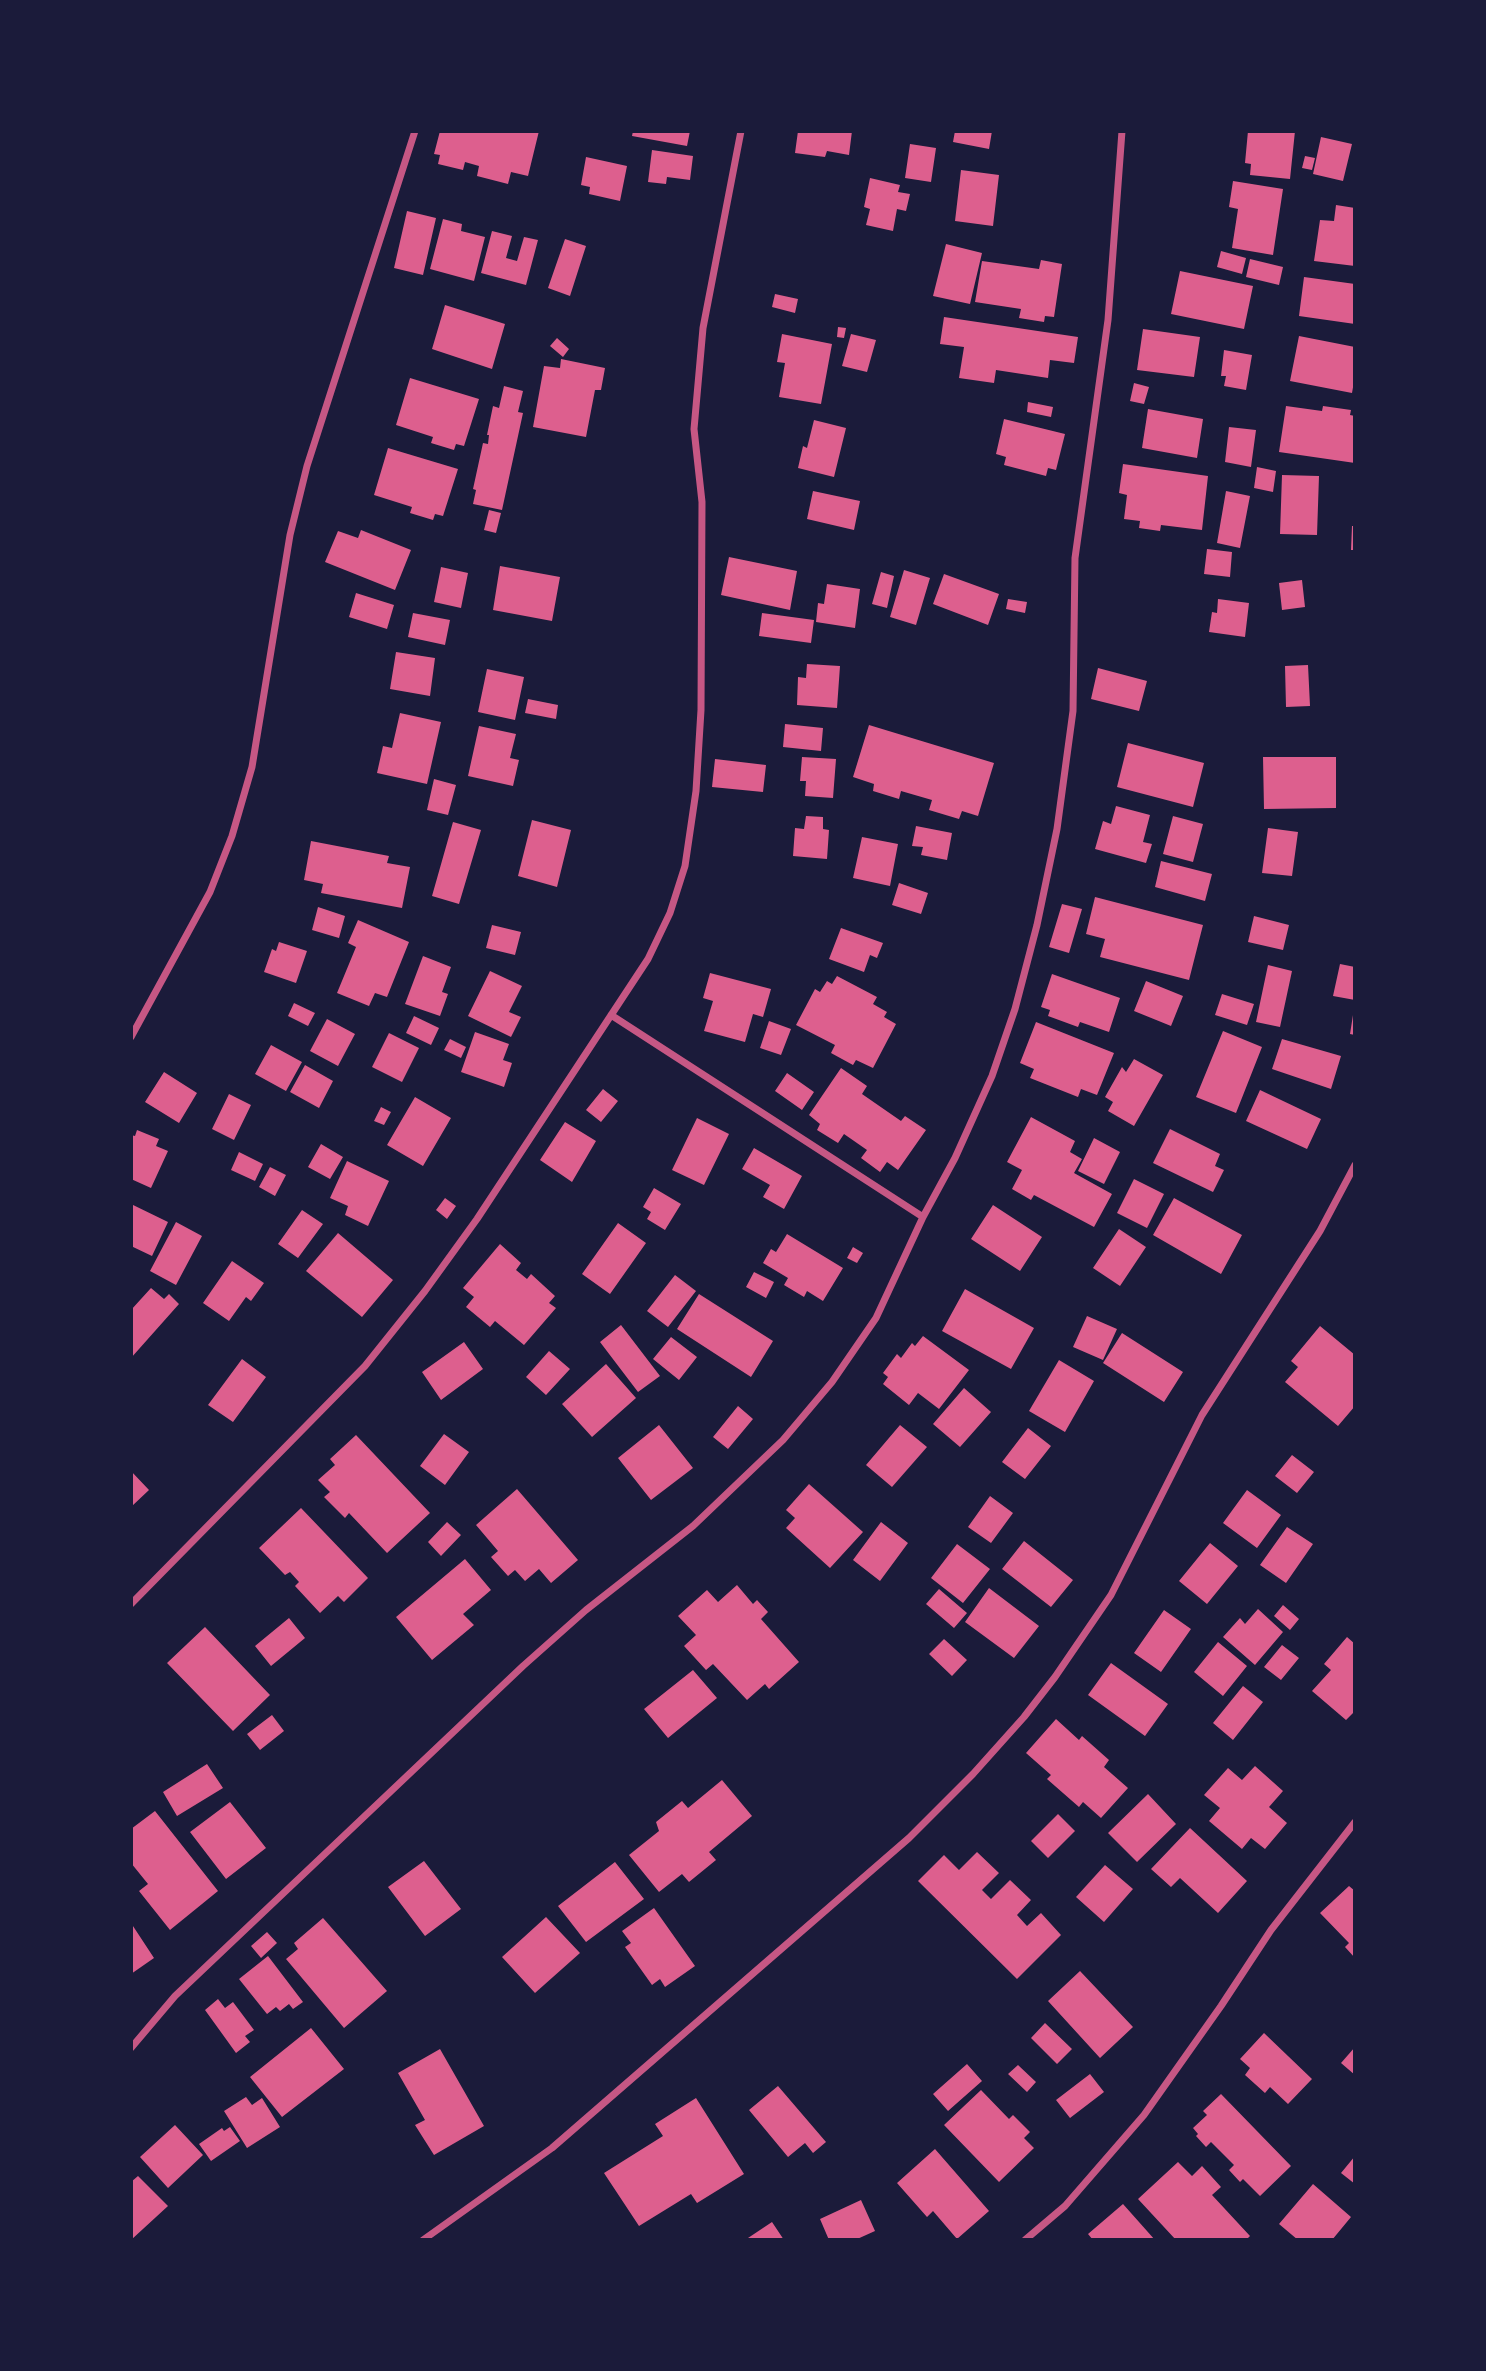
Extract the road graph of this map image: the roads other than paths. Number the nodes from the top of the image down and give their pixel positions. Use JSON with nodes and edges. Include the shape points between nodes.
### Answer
{"nodes":[{"id":1,"x":415,"y":131,"type":"edge"},
{"id":2,"x":741,"y":131,"type":"edge"},
{"id":3,"x":1122,"y":131,"type":"edge"},
{"id":4,"x":611,"y":1015,"type":"junction"},
{"id":5,"x":131,"y":1037,"type":"edge"},
{"id":6,"x":1355,"y":1165,"type":"edge"},
{"id":7,"x":923,"y":1217,"type":"junction"},
{"id":8,"x":131,"y":1604,"type":"edge"},
{"id":9,"x":1355,"y":1822,"type":"edge"},
{"id":10,"x":131,"y":2048,"type":"edge"},
{"id":11,"x":423,"y":2240,"type":"edge"},
{"id":12,"x":1025,"y":2240,"type":"edge"}],
"edges":[{"from":1,"to":5,"type":"street","via":[[307,466],[290,535],[252,767],[232,836],[210,892]]},
{"from":2,"to":4,"type":"street","via":[[703,328],[694,429],[702,502],[701,710],[685,866],[670,914],[648,959]]},
{"from":3,"to":7,"type":"street","via":[[1108,320],[1075,558],[1073,711],[1057,829],[1015,1009],[992,1076]]},
{"from":4,"to":7,"type":"street"},
{"from":4,"to":8,"type":"street","via":[[477,1219],[373,1355]]},
{"from":6,"to":11,"type":"street","via":[[1320,1231],[1202,1415],[1111,1595],[1024,1717],[909,1838],[552,2147]]},
{"from":7,"to":10,"type":"street","via":[[876,1318],[832,1382],[783,1440],[693,1527],[586,1610],[513,1675],[175,1996]]},
{"from":9,"to":12,"type":"street","via":[[1271,1930],[1144,2115],[1065,2206]]}]}
